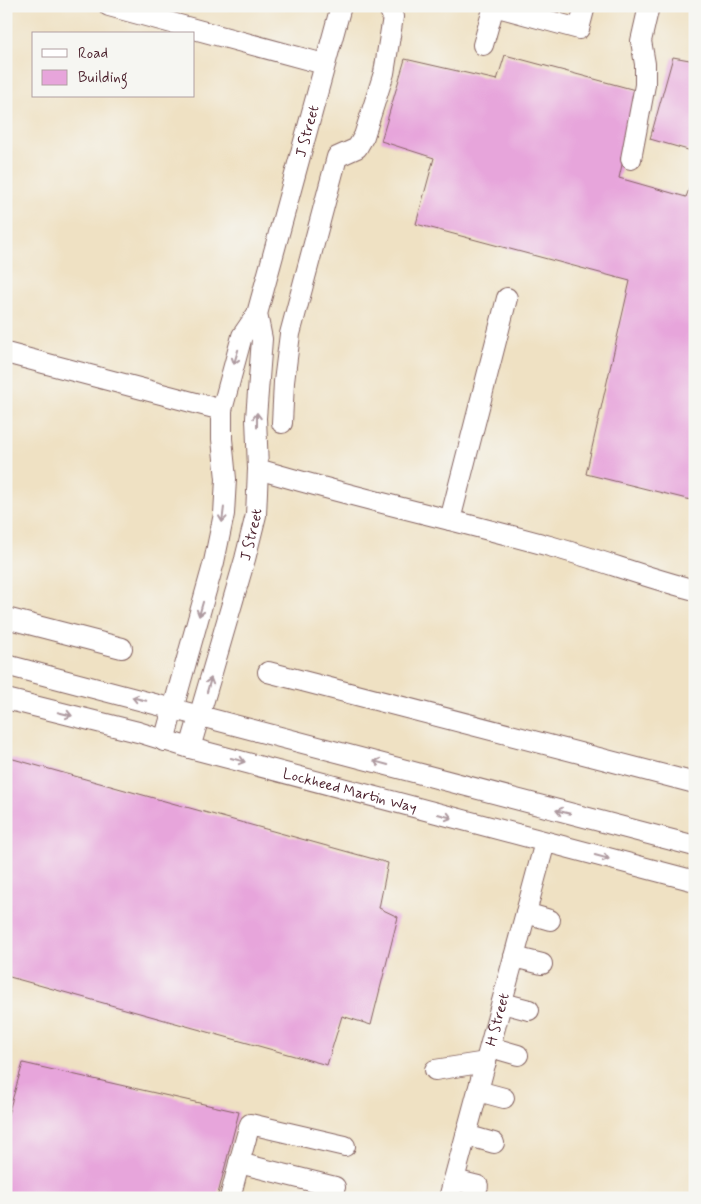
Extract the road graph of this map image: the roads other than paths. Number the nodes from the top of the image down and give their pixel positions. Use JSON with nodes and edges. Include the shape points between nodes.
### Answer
{"nodes":[{"id":1,"x":109,"y":6,"type":"edge"},
{"id":2,"x":341,"y":6,"type":"edge"},
{"id":3,"x":388,"y":6,"type":"edge"},
{"id":4,"x":494,"y":6,"type":"edge"},
{"id":5,"x":585,"y":6,"type":"edge"},
{"id":6,"x":649,"y":6,"type":"edge"},
{"id":7,"x":483,"y":45,"type":"dead end"},
{"id":8,"x":324,"y":64,"type":"junction"},
{"id":9,"x":631,"y":159,"type":"dead end"},
{"id":10,"x":507,"y":298,"type":"dead end"},
{"id":11,"x":257,"y":314,"type":"junction"},
{"id":12,"x":6,"y":353,"type":"edge"},
{"id":13,"x":222,"y":410,"type":"junction"},
{"id":14,"x":282,"y":422,"type":"dead end"},
{"id":15,"x":258,"y":469,"type":"junction"},
{"id":16,"x":450,"y":520,"type":"junction"},
{"id":17,"x":695,"y":590,"type":"edge"},
{"id":18,"x":6,"y":618,"type":"edge"},
{"id":19,"x":122,"y":648,"type":"dead end"},
{"id":20,"x":6,"y":665,"type":"edge"},
{"id":21,"x":268,"y":672,"type":"dead end"},
{"id":22,"x":6,"y":699,"type":"edge"},
{"id":23,"x":173,"y":708,"type":"junction"},
{"id":24,"x":200,"y":716,"type":"junction"},
{"id":25,"x":164,"y":741,"type":"junction"},
{"id":26,"x":190,"y":748,"type":"junction"},
{"id":27,"x":695,"y":783,"type":"edge"},
{"id":28,"x":545,"y":842,"type":"junction"},
{"id":29,"x":695,"y":846,"type":"edge"},
{"id":30,"x":695,"y":881,"type":"edge"},
{"id":31,"x":526,"y":913,"type":"junction"},
{"id":32,"x":550,"y":920,"type":"dead end"},
{"id":33,"x":514,"y":957,"type":"junction"},
{"id":34,"x":542,"y":964,"type":"dead end"},
{"id":35,"x":502,"y":1002,"type":"junction"},
{"id":36,"x":529,"y":1010,"type":"dead end"},
{"id":37,"x":488,"y":1054,"type":"junction"},
{"id":38,"x":518,"y":1055,"type":"dead end"},
{"id":39,"x":435,"y":1070,"type":"dead end"},
{"id":40,"x":478,"y":1091,"type":"junction"},
{"id":41,"x":504,"y":1098,"type":"dead end"},
{"id":42,"x":466,"y":1135,"type":"junction"},
{"id":43,"x":494,"y":1143,"type":"dead end"},
{"id":44,"x":345,"y":1146,"type":"dead end"},
{"id":45,"x":239,"y":1163,"type":"junction"},
{"id":46,"x":478,"y":1186,"type":"dead end"},
{"id":47,"x":335,"y":1187,"type":"dead end"},
{"id":48,"x":452,"y":1189,"type":"edge"},
{"id":49,"x":230,"y":1198,"type":"edge"}],
"edges":[{"from":1,"to":8,"type":"street"},
{"from":2,"to":8,"type":"street","name":"J Street"},
{"from":3,"to":14,"type":"street","via":[[393,17],[384,72],[364,136],[357,148],[337,157],[290,334]]},
{"from":4,"to":5,"type":"street","via":[[579,29]]},
{"from":4,"to":7,"type":"street"},
{"from":6,"to":9,"type":"street","via":[[641,41],[645,85]]},
{"from":8,"to":11,"type":"street","name":"J Street"},
{"from":10,"to":16,"type":"street"},
{"from":11,"to":13,"type":"street","name":"J Street","one_way":true,"via":[[242,336]]},
{"from":15,"to":11,"type":"street","name":"J Street","one_way":true,"via":[[256,418],[262,339]]},
{"from":12,"to":13,"type":"street"},
{"from":13,"to":23,"type":"street","name":"J Street","one_way":true,"via":[[226,479],[224,514],[214,562]]},
{"from":15,"to":16,"type":"street"},
{"from":24,"to":15,"type":"street","name":"J Street","one_way":true,"via":[[256,515]]},
{"from":16,"to":17,"type":"street"},
{"from":18,"to":19,"type":"street"},
{"from":23,"to":20,"type":"street","one_way":true},
{"from":21,"to":27,"type":"street"},
{"from":22,"to":25,"type":"street","name":"Lockheed Martin Way","one_way":true},
{"from":23,"to":24,"type":"street"},
{"from":23,"to":25,"type":"street","name":"J Street"},
{"from":24,"to":26,"type":"street","name":"J Street"},
{"from":29,"to":24,"type":"street","one_way":true},
{"from":25,"to":26,"type":"street","name":"Lockheed Martin Way"},
{"from":26,"to":28,"type":"street","name":"Lockheed Martin Way","one_way":true},
{"from":28,"to":30,"type":"street","name":"Lockheed Martin Way","one_way":true},
{"from":28,"to":31,"type":"street","name":"H Street"},
{"from":31,"to":32,"type":"street"},
{"from":31,"to":33,"type":"street","name":"H Street"},
{"from":33,"to":34,"type":"street"},
{"from":33,"to":35,"type":"street","name":"H Street"},
{"from":35,"to":36,"type":"street"},
{"from":35,"to":37,"type":"street","name":"H Street"},
{"from":37,"to":38,"type":"street"},
{"from":37,"to":39,"type":"street"},
{"from":37,"to":40,"type":"street","name":"H Street"},
{"from":40,"to":41,"type":"street"},
{"from":40,"to":42,"type":"street","name":"H Street"},
{"from":42,"to":43,"type":"street"},
{"from":42,"to":48,"type":"street","name":"H Street"},
{"from":44,"to":45,"type":"street","via":[[250,1124]]},
{"from":45,"to":47,"type":"street"},
{"from":45,"to":49,"type":"street"},
{"from":46,"to":48,"type":"street"}]}
